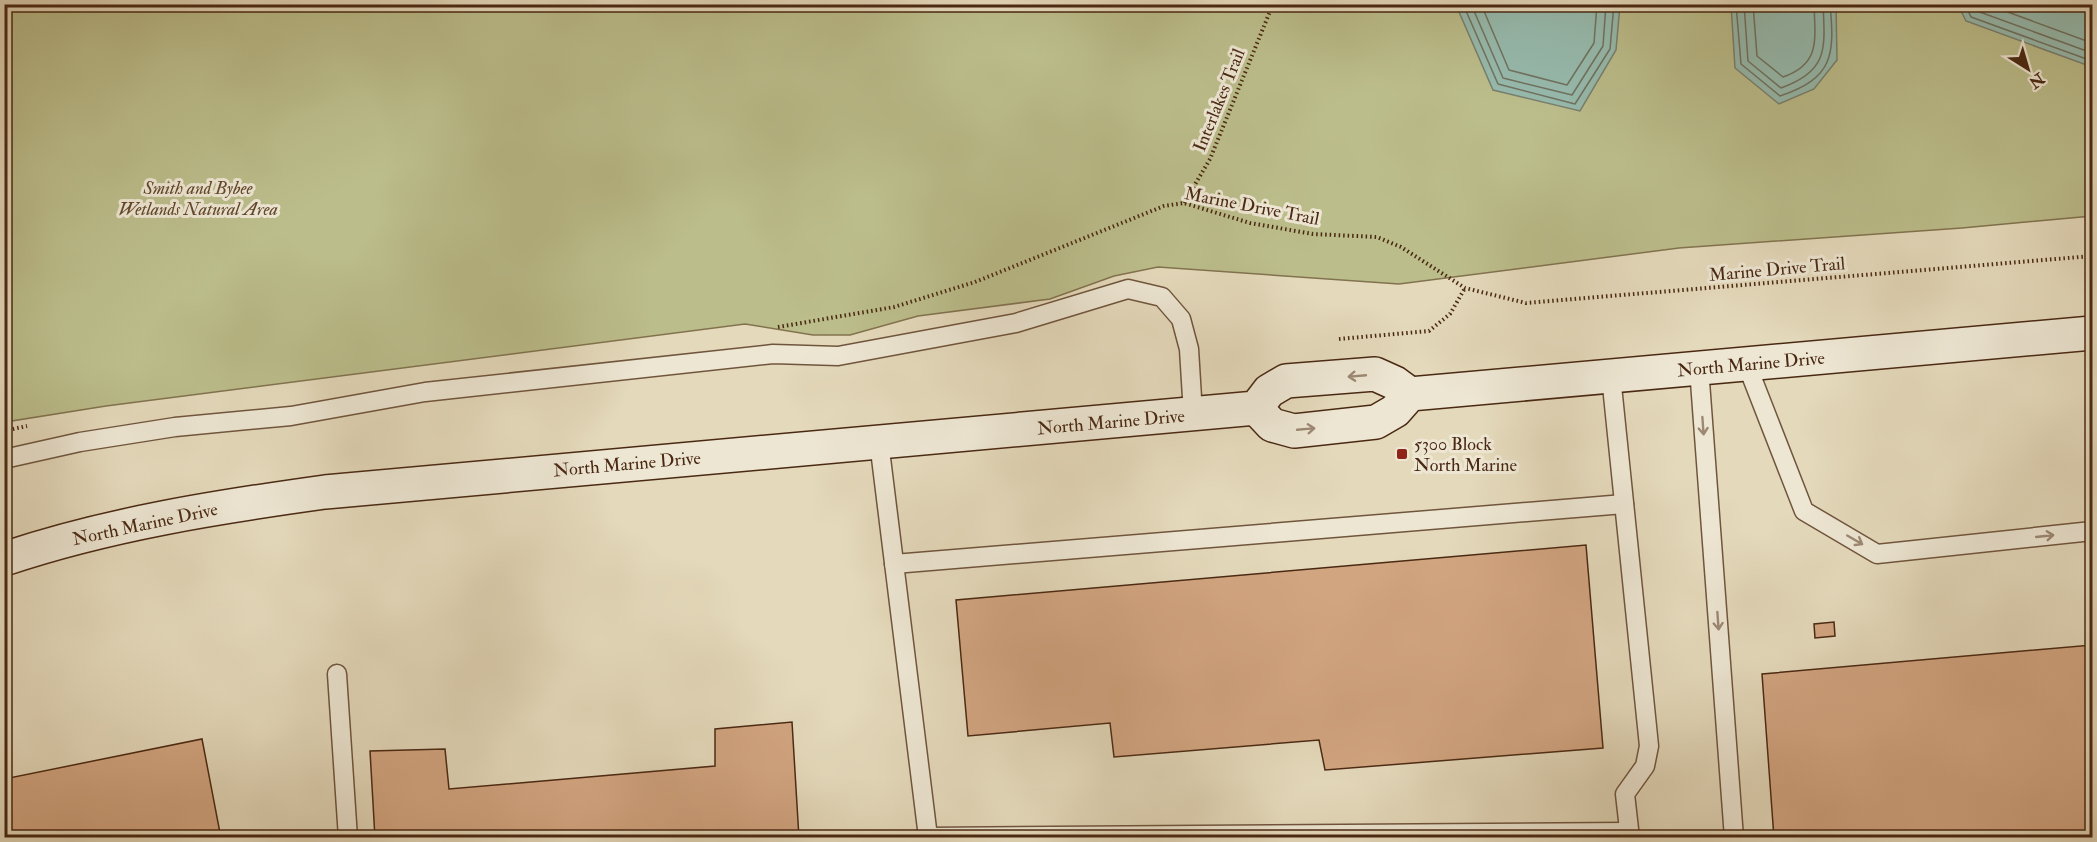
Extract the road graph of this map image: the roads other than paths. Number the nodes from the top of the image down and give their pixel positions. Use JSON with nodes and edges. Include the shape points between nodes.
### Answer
{"nodes":[{"id":1,"x":2092,"y":333,"type":"edge"},
{"id":2,"x":1747,"y":365,"type":"junction"},
{"id":3,"x":1698,"y":368,"type":"junction"},
{"id":4,"x":1611,"y":376,"type":"junction"},
{"id":5,"x":1410,"y":394,"type":"junction"},
{"id":6,"x":1256,"y":408,"type":"junction"},
{"id":7,"x":1193,"y":414,"type":"junction"},
{"id":8,"x":879,"y":442,"type":"junction"},
{"id":9,"x":4,"y":459,"type":"edge"},
{"id":10,"x":1624,"y":504,"type":"junction"},
{"id":11,"x":2092,"y":531,"type":"edge"},
{"id":12,"x":4,"y":559,"type":"edge"},
{"id":13,"x":894,"y":564,"type":"junction"},
{"id":14,"x":337,"y":674,"type":"dead end"},
{"id":15,"x":1630,"y":835,"type":"edge"},
{"id":16,"x":348,"y":837,"type":"edge"},
{"id":17,"x":1734,"y":837,"type":"edge"}],
"edges":[{"from":1,"to":2,"type":"main road","name":"North Marine Drive"},
{"from":2,"to":3,"type":"main road","name":"North Marine Drive"},
{"from":2,"to":11,"type":"lane","one_way":true,"via":[[1804,511],[1877,554]]},
{"from":3,"to":4,"type":"main road","name":"North Marine Drive"},
{"from":3,"to":17,"type":"lane","one_way":true},
{"from":4,"to":5,"type":"main road","name":"North Marine Drive"},
{"from":4,"to":10,"type":"lane"},
{"from":5,"to":6,"type":"main road","one_way":true,"via":[[1375,374],[1286,381],[1269,391]]},
{"from":6,"to":5,"type":"main road","one_way":true,"via":[[1272,425],[1293,431],[1376,422],[1395,411]]},
{"from":6,"to":7,"type":"main road","name":"North Marine Drive"},
{"from":7,"to":8,"type":"main road","name":"North Marine Drive"},
{"from":7,"to":9,"type":"lane","via":[[1188,349],[1181,319],[1162,297],[1128,289],[1016,323],[838,356],[773,354],[425,393],[291,416],[175,427]]},
{"from":8,"to":12,"type":"main road","name":"North Marine Drive","via":[[304,495],[160,519]]},
{"from":8,"to":13,"type":"lane"},
{"from":10,"to":13,"type":"lane"},
{"from":10,"to":15,"type":"lane","via":[[1649,753],[1625,794]]},
{"from":13,"to":15,"type":"lane","via":[[928,837]]},
{"from":14,"to":16,"type":"lane"}]}
